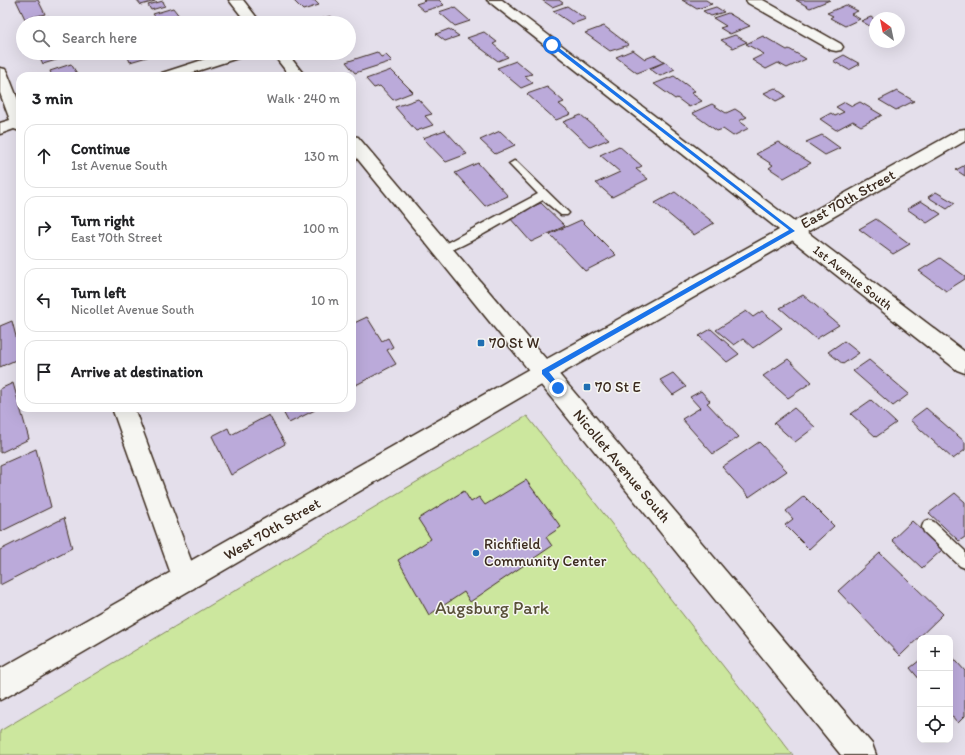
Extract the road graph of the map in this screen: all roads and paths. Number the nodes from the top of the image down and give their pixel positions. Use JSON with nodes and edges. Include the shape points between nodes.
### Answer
{"nodes":[{"id":1,"x":236,"y":0,"type":"edge"},
{"id":2,"x":494,"y":0,"type":"edge"},
{"id":3,"x":754,"y":0,"type":"edge"},
{"id":4,"x":249,"y":16,"type":"edge"},
{"id":5,"x":836,"y":46,"type":"dead end"},
{"id":6,"x":217,"y":60,"type":"edge"},
{"id":7,"x":285,"y":60,"type":"edge"},
{"id":8,"x":0,"y":72,"type":"edge"},
{"id":9,"x":180,"y":72,"type":"edge"},
{"id":10,"x":295,"y":72,"type":"edge"},
{"id":11,"x":16,"y":114,"type":"edge"},
{"id":12,"x":16,"y":125,"type":"edge"},
{"id":13,"x":0,"y":129,"type":"edge"},
{"id":14,"x":965,"y":134,"type":"edge"},
{"id":15,"x":356,"y":146,"type":"edge"},
{"id":16,"x":514,"y":164,"type":"dead end"},
{"id":17,"x":544,"y":195,"type":"junction"},
{"id":18,"x":564,"y":213,"type":"dead end"},
{"id":19,"x":793,"y":231,"type":"junction"},
{"id":20,"x":443,"y":250,"type":"junction"},
{"id":21,"x":965,"y":364,"type":"edge"},
{"id":22,"x":544,"y":372,"type":"junction"},
{"id":23,"x":124,"y":412,"type":"edge"},
{"id":24,"x":929,"y":527,"type":"dead end"},
{"id":25,"x":965,"y":561,"type":"edge"},
{"id":26,"x":186,"y":579,"type":"junction"},
{"id":27,"x":0,"y":685,"type":"edge"},
{"id":28,"x":861,"y":755,"type":"edge"}],
"edges":[{"from":1,"to":4,"type":"street"},
{"from":2,"to":19,"type":"street","name":"1st Avenue South"},
{"from":3,"to":5,"type":"street"},
{"from":6,"to":9,"type":"street"},
{"from":7,"to":10,"type":"street"},
{"from":8,"to":11,"type":"street"},
{"from":12,"to":13,"type":"street"},
{"from":14,"to":19,"type":"street","name":"East 70th Street"},
{"from":15,"to":20,"type":"street","name":"Nicollet Avenue South"},
{"from":16,"to":17,"type":"lane"},
{"from":17,"to":18,"type":"lane"},
{"from":17,"to":20,"type":"lane"},
{"from":19,"to":21,"type":"street","name":"1st Avenue South"},
{"from":19,"to":22,"type":"street","name":"East 70th Street"},
{"from":20,"to":22,"type":"street","name":"Nicollet Avenue South"},
{"from":22,"to":26,"type":"street","name":"West 70th Street"},
{"from":22,"to":28,"type":"street","name":"Nicollet Avenue South"},
{"from":23,"to":26,"type":"street"},
{"from":24,"to":25,"type":"lane"},
{"from":26,"to":27,"type":"street","name":"West 70th Street"}]}
